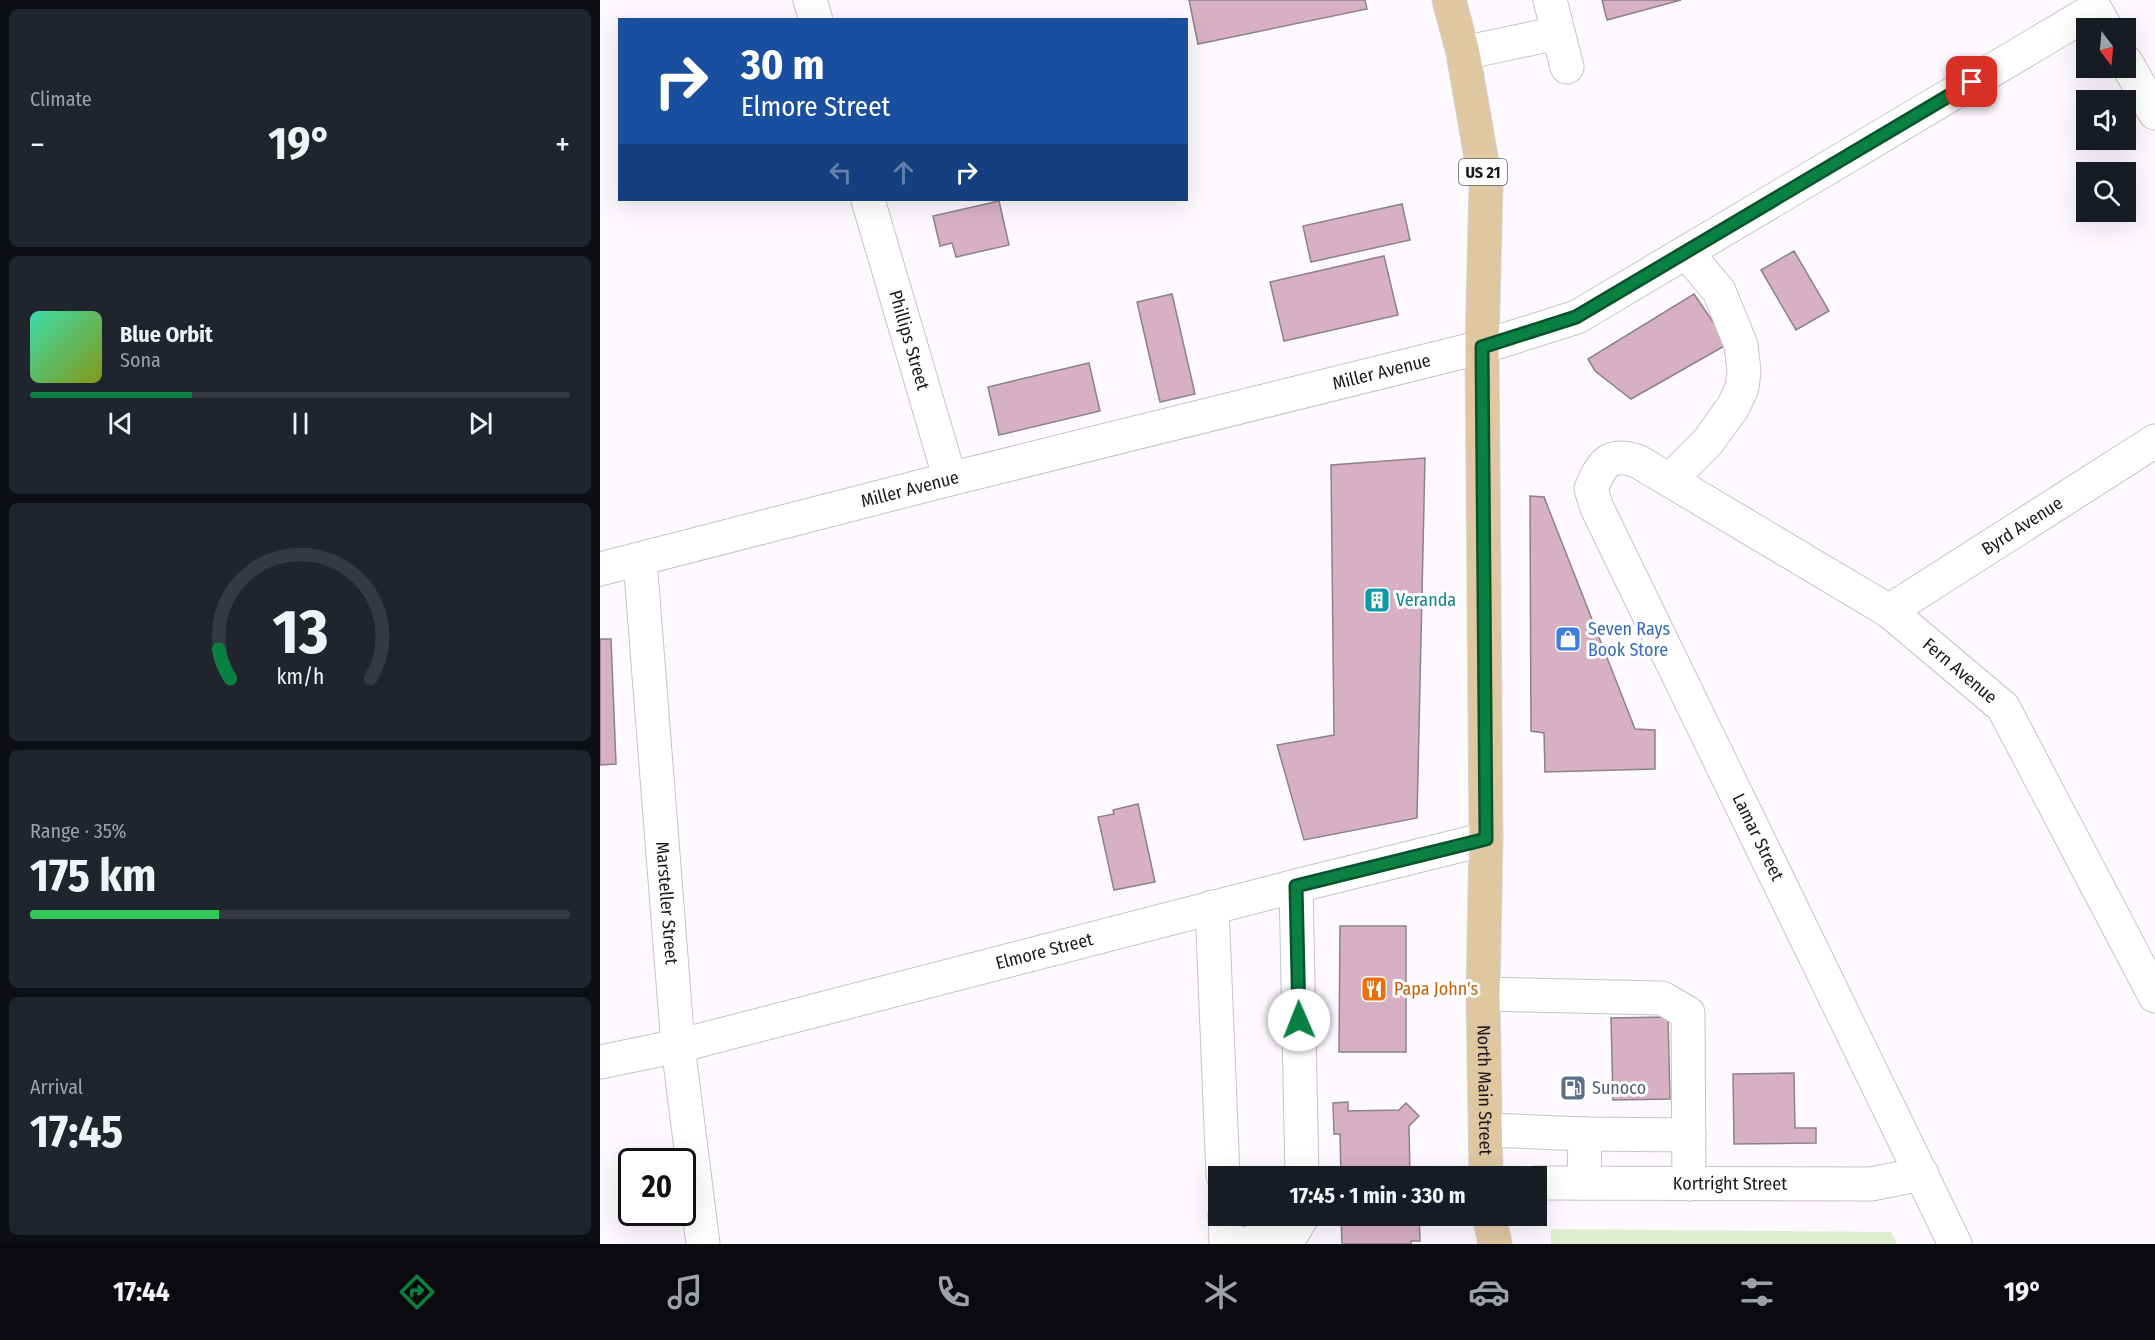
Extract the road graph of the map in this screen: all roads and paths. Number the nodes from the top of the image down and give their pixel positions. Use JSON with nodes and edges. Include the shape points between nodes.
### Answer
{"nodes":[{"id":1,"x":810,"y":0,"type":"edge"},
{"id":2,"x":1449,"y":0,"type":"edge"},
{"id":3,"x":1550,"y":0,"type":"edge"},
{"id":4,"x":815,"y":18,"type":"edge"},
{"id":5,"x":1558,"y":33,"type":"junction"},
{"id":6,"x":2076,"y":33,"type":"edge"},
{"id":7,"x":1462,"y":53,"type":"junction"},
{"id":8,"x":1567,"y":67,"type":"dead end"},
{"id":9,"x":2135,"y":78,"type":"edge"},
{"id":10,"x":2155,"y":113,"type":"edge"},
{"id":11,"x":868,"y":201,"type":"edge"},
{"id":12,"x":1686,"y":252,"type":"junction"},
{"id":13,"x":1482,"y":347,"type":"junction"},
{"id":14,"x":2155,"y":441,"type":"edge"},
{"id":15,"x":1639,"y":462,"type":"joint"},
{"id":16,"x":950,"y":479,"type":"junction"},
{"id":17,"x":1670,"y":480,"type":"junction"},
{"id":18,"x":640,"y":560,"type":"junction"},
{"id":19,"x":600,"y":568,"type":"edge"},
{"id":20,"x":1889,"y":611,"type":"junction"},
{"id":21,"x":1486,"y":839,"type":"junction"},
{"id":22,"x":1296,"y":886,"type":"junction"},
{"id":23,"x":1212,"y":907,"type":"junction"},
{"id":24,"x":1484,"y":994,"type":"junction"},
{"id":25,"x":2155,"y":996,"type":"edge"},
{"id":26,"x":678,"y":1046,"type":"junction"},
{"id":27,"x":600,"y":1062,"type":"edge"},
{"id":28,"x":1487,"y":1130,"type":"junction"},
{"id":29,"x":1585,"y":1134,"type":"junction"},
{"id":30,"x":1689,"y":1135,"type":"junction"},
{"id":31,"x":1223,"y":1166,"type":"edge"},
{"id":32,"x":1302,"y":1166,"type":"edge"},
{"id":33,"x":1486,"y":1166,"type":"edge"},
{"id":34,"x":1922,"y":1174,"type":"junction"},
{"id":35,"x":1547,"y":1183,"type":"edge"},
{"id":36,"x":1584,"y":1183,"type":"junction"},
{"id":37,"x":1689,"y":1184,"type":"junction"},
{"id":38,"x":1225,"y":1226,"type":"edge"},
{"id":39,"x":1296,"y":1226,"type":"edge"},
{"id":40,"x":703,"y":1244,"type":"edge"},
{"id":41,"x":1226,"y":1244,"type":"edge"},
{"id":42,"x":1245,"y":1244,"type":"edge"},
{"id":43,"x":1955,"y":1244,"type":"edge"}],
"edges":[{"from":1,"to":4,"type":"street"},
{"from":2,"to":7,"type":"main road","name":"North Main Street","number":"US 21"},
{"from":3,"to":5,"type":"street"},
{"from":5,"to":7,"type":"street"},
{"from":5,"to":8,"type":"street"},
{"from":6,"to":12,"type":"street","name":"Miller Avenue"},
{"from":7,"to":13,"type":"main road","name":"North Main Street","number":"US 21","via":[[1486,186]]},
{"from":9,"to":10,"type":"street"},
{"from":11,"to":16,"type":"street","name":"Phillips Street"},
{"from":12,"to":13,"type":"street","name":"Miller Avenue","via":[[1576,317]]},
{"from":12,"to":17,"type":"street","via":[[1719,291],[1741,345],[1744,371],[1742,388],[1732,407],[1707,443]]},
{"from":13,"to":16,"type":"street","name":"Miller Avenue"},
{"from":13,"to":21,"type":"main road","name":"North Main Street","number":"US 21"},
{"from":14,"to":20,"type":"street","name":"Byrd Avenue"},
{"from":15,"to":17,"type":"street","name":"Fern Avenue"},
{"from":15,"to":34,"type":"street","name":"Lamar Street","via":[[1624,457],[1609,460],[1598,472],[1591,489],[1597,508]]},
{"from":16,"to":18,"type":"street","name":"Miller Avenue"},
{"from":17,"to":20,"type":"street","name":"Fern Avenue"},
{"from":18,"to":19,"type":"street","name":"Miller Avenue"},
{"from":18,"to":26,"type":"street","name":"Marsteller Street"},
{"from":20,"to":25,"type":"street","name":"Fern Avenue","via":[[2003,707]]},
{"from":21,"to":22,"type":"street","name":"Elmore Street"},
{"from":21,"to":24,"type":"main road","name":"North Main Street","number":"US 21"},
{"from":22,"to":23,"type":"street","name":"Elmore Street"},
{"from":22,"to":32,"type":"street"},
{"from":23,"to":26,"type":"street","name":"Elmore Street"},
{"from":23,"to":31,"type":"street"},
{"from":24,"to":28,"type":"main road","name":"North Main Street","number":"US 21"},
{"from":24,"to":30,"type":"street","via":[[1662,998],[1688,1013]]},
{"from":26,"to":27,"type":"street","name":"Elmore Street"},
{"from":26,"to":40,"type":"street","name":"Marsteller Street"},
{"from":28,"to":29,"type":"street"},
{"from":28,"to":33,"type":"main road","name":"North Main Street","number":"US 21"},
{"from":29,"to":30,"type":"street"},
{"from":29,"to":36,"type":"street"},
{"from":30,"to":37,"type":"street"},
{"from":34,"to":37,"type":"street","name":"Kortright Street","via":[[1871,1184]]},
{"from":34,"to":43,"type":"street","name":"Lamar Street"},
{"from":35,"to":36,"type":"street","name":"Kortright Street"},
{"from":36,"to":37,"type":"street","name":"Kortright Street"},
{"from":38,"to":41,"type":"street"},
{"from":39,"to":42,"type":"street","via":[[1294,1231]]}]}
